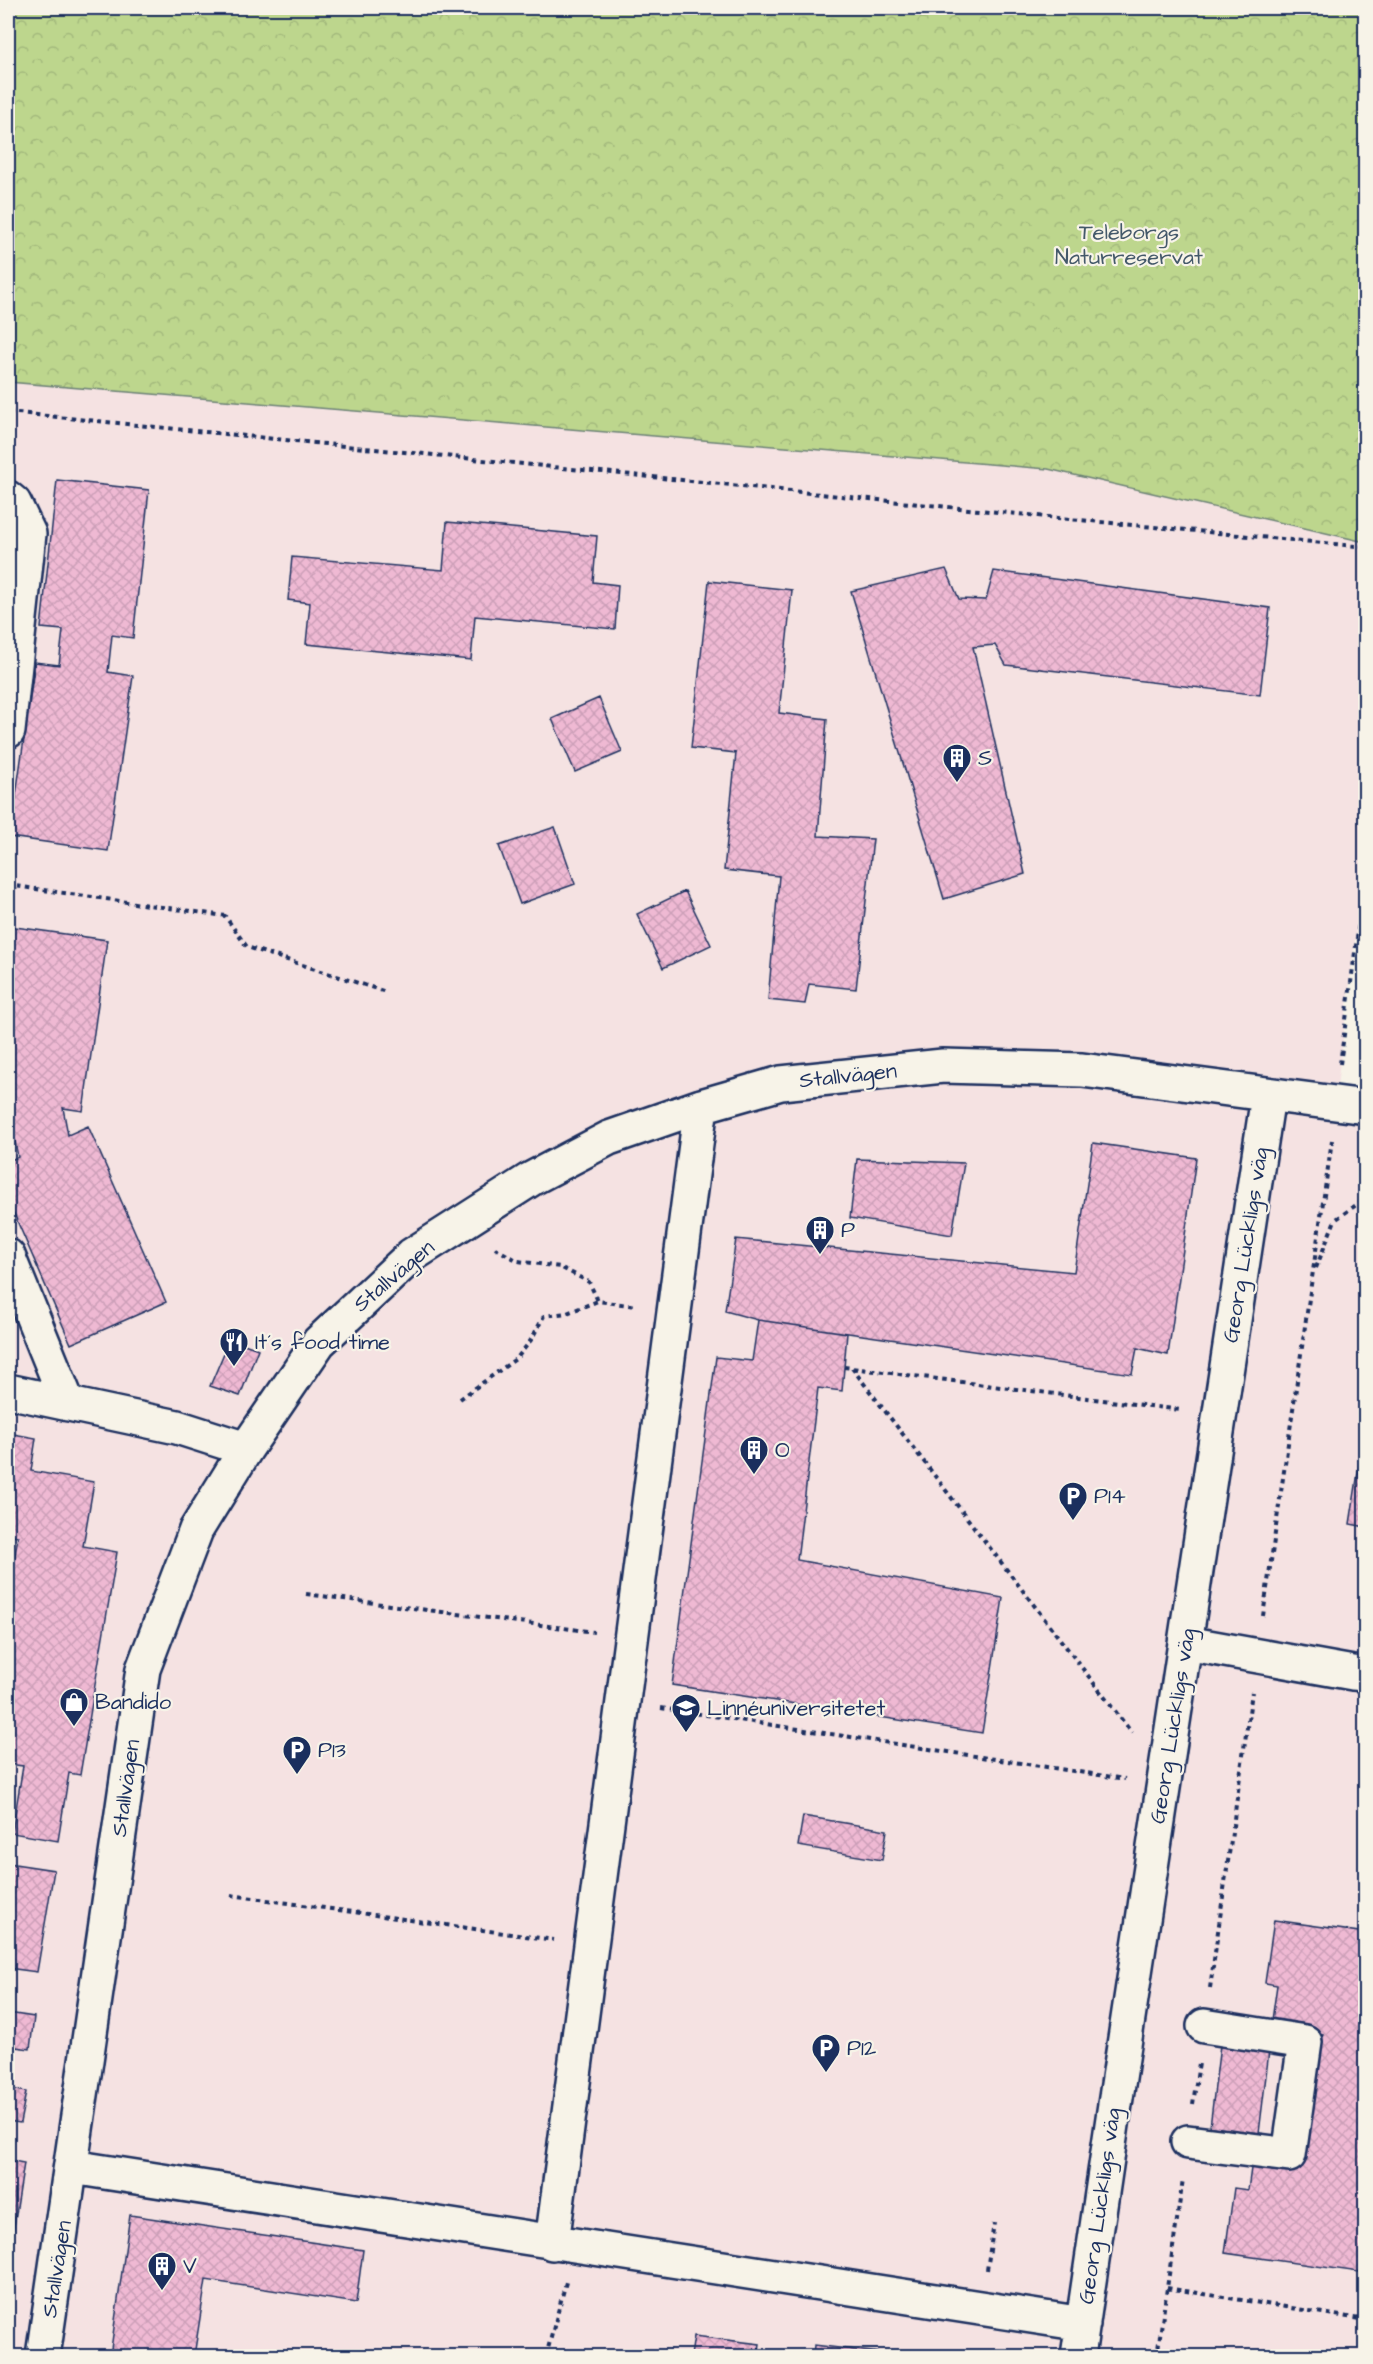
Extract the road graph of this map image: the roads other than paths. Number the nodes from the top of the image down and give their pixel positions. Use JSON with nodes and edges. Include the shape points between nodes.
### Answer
{"nodes":[{"id":1,"x":8,"y":498,"type":"edge"},
{"id":2,"x":8,"y":730,"type":"edge"},
{"id":3,"x":1268,"y":1096,"type":"junction"},
{"id":4,"x":701,"y":1106,"type":"junction"},
{"id":5,"x":1350,"y":1106,"type":"edge"},
{"id":6,"x":8,"y":1256,"type":"edge"},
{"id":7,"x":8,"y":1391,"type":"edge"},
{"id":8,"x":68,"y":1404,"type":"junction"},
{"id":9,"x":246,"y":1449,"type":"junction"},
{"id":10,"x":1186,"y":1643,"type":"junction"},
{"id":11,"x":1365,"y":1674,"type":"edge"},
{"id":12,"x":1204,"y":2026,"type":"road end"},
{"id":13,"x":1188,"y":2142,"type":"road end"},
{"id":14,"x":72,"y":2167,"type":"junction"},
{"id":15,"x":563,"y":2245,"type":"junction"},
{"id":16,"x":1083,"y":2324,"type":"junction"},
{"id":17,"x":43,"y":2356,"type":"edge"},
{"id":18,"x":1078,"y":2356,"type":"edge"}],
"edges":[{"from":1,"to":2,"type":"street","via":[[29,534]]},
{"from":3,"to":4,"type":"street","name":"Stallvägen","via":[[1082,1071],[943,1066],[781,1083]]},
{"from":3,"to":5,"type":"street","name":"Stallvägen"},
{"from":3,"to":10,"type":"street","name":"Georg Lückligs väg"},
{"from":4,"to":9,"type":"street","name":"Stallvägen","via":[[609,1138],[531,1179],[412,1255],[319,1342]]},
{"from":4,"to":15,"type":"street","via":[[592,1946]]},
{"from":6,"to":8,"type":"street"},
{"from":7,"to":8,"type":"street"},
{"from":8,"to":9,"type":"street","via":[[177,1427]]},
{"from":9,"to":14,"type":"street","name":"Stallvägen","via":[[196,1530],[144,1669]]},
{"from":10,"to":11,"type":"street"},
{"from":10,"to":16,"type":"street","name":"Georg Lückligs väg"},
{"from":12,"to":13,"type":"street","via":[[1305,2042],[1291,2144],[1289,2155]]},
{"from":14,"to":15,"type":"street"},
{"from":14,"to":17,"type":"street","name":"Stallvägen"},
{"from":15,"to":16,"type":"street"},
{"from":16,"to":18,"type":"street","name":"Georg Lückligs väg"}]}
